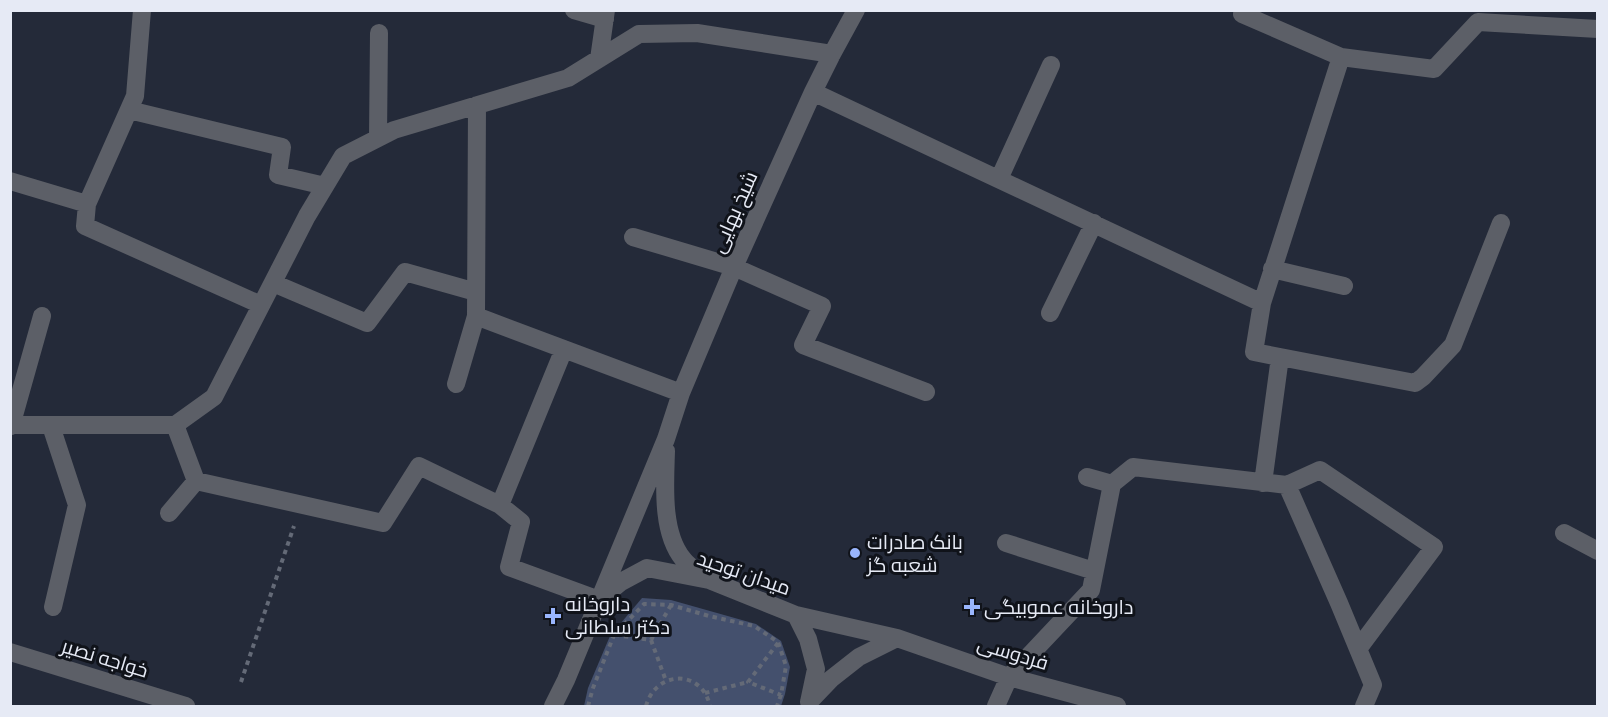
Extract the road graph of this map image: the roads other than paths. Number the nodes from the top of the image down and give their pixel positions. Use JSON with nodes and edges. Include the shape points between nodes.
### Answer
{"nodes":[{"id":1,"x":142,"y":10,"type":"edge"},
{"id":2,"x":574,"y":10,"type":"edge"},
{"id":3,"x":856,"y":10,"type":"edge"},
{"id":4,"x":1242,"y":14,"type":"dead end"},
{"id":5,"x":605,"y":15,"type":"edge"},
{"id":6,"x":1598,"y":29,"type":"edge"},
{"id":7,"x":379,"y":33,"type":"dead end"},
{"id":8,"x":832,"y":54,"type":"junction"},
{"id":9,"x":1341,"y":57,"type":"junction"},
{"id":10,"x":598,"y":59,"type":"junction"},
{"id":11,"x":1052,"y":65,"type":"dead end"},
{"id":12,"x":813,"y":92,"type":"junction"},
{"id":13,"x":477,"y":105,"type":"junction"},
{"id":14,"x":129,"y":110,"type":"junction"},
{"id":15,"x":378,"y":138,"type":"junction"},
{"id":16,"x":999,"y":178,"type":"junction"},
{"id":17,"x":10,"y":181,"type":"edge"},
{"id":18,"x":325,"y":186,"type":"junction"},
{"id":19,"x":87,"y":204,"type":"junction"},
{"id":20,"x":1094,"y":223,"type":"junction"},
{"id":21,"x":1501,"y":223,"type":"dead end"},
{"id":22,"x":633,"y":237,"type":"dead end"},
{"id":23,"x":734,"y":267,"type":"junction"},
{"id":24,"x":1272,"y":269,"type":"junction"},
{"id":25,"x":273,"y":283,"type":"junction"},
{"id":26,"x":1344,"y":286,"type":"dead end"},
{"id":27,"x":476,"y":292,"type":"junction"},
{"id":28,"x":1262,"y":303,"type":"junction"},
{"id":29,"x":261,"y":305,"type":"junction"},
{"id":30,"x":1050,"y":313,"type":"dead end"},
{"id":31,"x":42,"y":316,"type":"dead end"},
{"id":32,"x":476,"y":316,"type":"junction"},
{"id":33,"x":564,"y":349,"type":"junction"},
{"id":34,"x":1280,"y":357,"type":"junction"},
{"id":35,"x":456,"y":384,"type":"dead end"},
{"id":36,"x":926,"y":392,"type":"dead end"},
{"id":37,"x":681,"y":393,"type":"junction"},
{"id":38,"x":175,"y":425,"type":"junction"},
{"id":39,"x":11,"y":426,"type":"edge"},
{"id":40,"x":51,"y":426,"type":"junction"},
{"id":41,"x":666,"y":438,"type":"junction"},
{"id":42,"x":1087,"y":477,"type":"dead end"},
{"id":43,"x":196,"y":481,"type":"junction"},
{"id":44,"x":1263,"y":483,"type":"junction"},
{"id":45,"x":1112,"y":484,"type":"junction"},
{"id":46,"x":1287,"y":485,"type":"junction"},
{"id":47,"x":500,"y":505,"type":"junction"},
{"id":48,"x":169,"y":513,"type":"dead end"},
{"id":49,"x":1564,"y":533,"type":"dead end"},
{"id":50,"x":1006,"y":543,"type":"dead end"},
{"id":51,"x":1598,"y":551,"type":"edge"},
{"id":52,"x":1094,"y":572,"type":"junction"},
{"id":53,"x":709,"y":580,"type":"junction"},
{"id":54,"x":599,"y":600,"type":"junction"},
{"id":55,"x":53,"y":607,"type":"dead end"},
{"id":56,"x":796,"y":615,"type":"junction"},
{"id":57,"x":897,"y":638,"type":"junction"},
{"id":58,"x":1358,"y":649,"type":"junction"},
{"id":59,"x":10,"y":652,"type":"edge"},
{"id":60,"x":1009,"y":677,"type":"junction"},
{"id":61,"x":808,"y":704,"type":"edge"},
{"id":62,"x":186,"y":706,"type":"edge"},
{"id":63,"x":553,"y":706,"type":"edge"},
{"id":64,"x":996,"y":706,"type":"edge"},
{"id":65,"x":1118,"y":706,"type":"edge"},
{"id":66,"x":1364,"y":706,"type":"edge"}],
"edges":[{"from":1,"to":14,"type":"street","via":[[135,96]]},
{"from":2,"to":5,"type":"street"},
{"from":3,"to":8,"type":"street","name":"شیخ بهایی"},
{"from":4,"to":9,"type":"street"},
{"from":5,"to":10,"type":"street"},
{"from":6,"to":9,"type":"street","via":[[1478,22],[1434,69]]},
{"from":7,"to":15,"type":"street"},
{"from":8,"to":10,"type":"street","via":[[697,33],[639,34]]},
{"from":8,"to":12,"type":"street","name":"شیخ بهایی"},
{"from":9,"to":24,"type":"street"},
{"from":10,"to":13,"type":"street","via":[[568,78]]},
{"from":11,"to":16,"type":"street"},
{"from":12,"to":16,"type":"street"},
{"from":12,"to":23,"type":"street","name":"شیخ بهایی"},
{"from":13,"to":15,"type":"street"},
{"from":13,"to":27,"type":"street"},
{"from":14,"to":18,"type":"street","via":[[282,147],[278,175]]},
{"from":14,"to":19,"type":"street"},
{"from":15,"to":18,"type":"street","via":[[343,156]]},
{"from":16,"to":20,"type":"street"},
{"from":17,"to":19,"type":"street"},
{"from":18,"to":25,"type":"street"},
{"from":19,"to":29,"type":"street","via":[[85,226]]},
{"from":20,"to":28,"type":"street"},
{"from":20,"to":30,"type":"street"},
{"from":21,"to":34,"type":"street","via":[[1453,345],[1415,383]]},
{"from":22,"to":23,"type":"street"},
{"from":23,"to":36,"type":"street","via":[[822,306],[803,345]]},
{"from":23,"to":37,"type":"street","name":"شیخ بهایی"},
{"from":24,"to":26,"type":"street"},
{"from":24,"to":28,"type":"street"},
{"from":25,"to":27,"type":"street","via":[[367,323],[405,273]]},
{"from":25,"to":29,"type":"street"},
{"from":27,"to":32,"type":"street"},
{"from":28,"to":34,"type":"street","via":[[1254,352]]},
{"from":29,"to":38,"type":"street","via":[[214,398]]},
{"from":31,"to":39,"type":"street"},
{"from":32,"to":33,"type":"street"},
{"from":32,"to":35,"type":"street"},
{"from":33,"to":37,"type":"street"},
{"from":33,"to":47,"type":"street"},
{"from":34,"to":44,"type":"street"},
{"from":37,"to":41,"type":"street","name":"شیخ بهایی"},
{"from":38,"to":40,"type":"street"},
{"from":38,"to":43,"type":"street"},
{"from":39,"to":40,"type":"street"},
{"from":40,"to":55,"type":"street","via":[[77,505]]},
{"from":41,"to":53,"type":"street","name":"شیخ بهایی","via":[[670,536],[683,560]]},
{"from":41,"to":54,"type":"street","name":"شیخ بهایی"},
{"from":42,"to":45,"type":"street"},
{"from":43,"to":47,"type":"street","via":[[383,523],[419,466]]},
{"from":43,"to":48,"type":"street"},
{"from":44,"to":45,"type":"street","via":[[1133,466]]},
{"from":44,"to":46,"type":"street"},
{"from":45,"to":52,"type":"street"},
{"from":46,"to":58,"type":"street"},
{"from":46,"to":58,"type":"street","via":[[1320,470],[1434,547]]},
{"from":47,"to":54,"type":"street","via":[[521,522],[509,567]]},
{"from":49,"to":51,"type":"street"},
{"from":50,"to":52,"type":"street"},
{"from":52,"to":60,"type":"street","via":[[1091,590]]},
{"from":53,"to":54,"type":"street","name":"میدان توحید","via":[[646,568]]},
{"from":53,"to":56,"type":"street","name":"میدان توحید"},
{"from":54,"to":63,"type":"street","name":"میدان توحید"},
{"from":56,"to":57,"type":"street","name":"فردوسی"},
{"from":56,"to":61,"type":"street","name":"میدان توحید","via":[[816,669]]},
{"from":57,"to":60,"type":"street","name":"فردوسی"},
{"from":57,"to":61,"type":"street","via":[[859,657]]},
{"from":58,"to":66,"type":"street","via":[[1373,685]]},
{"from":59,"to":62,"type":"street","name":"خواجه نصیر"},
{"from":60,"to":64,"type":"street"},
{"from":60,"to":65,"type":"street","name":"فردوسی"}]}
